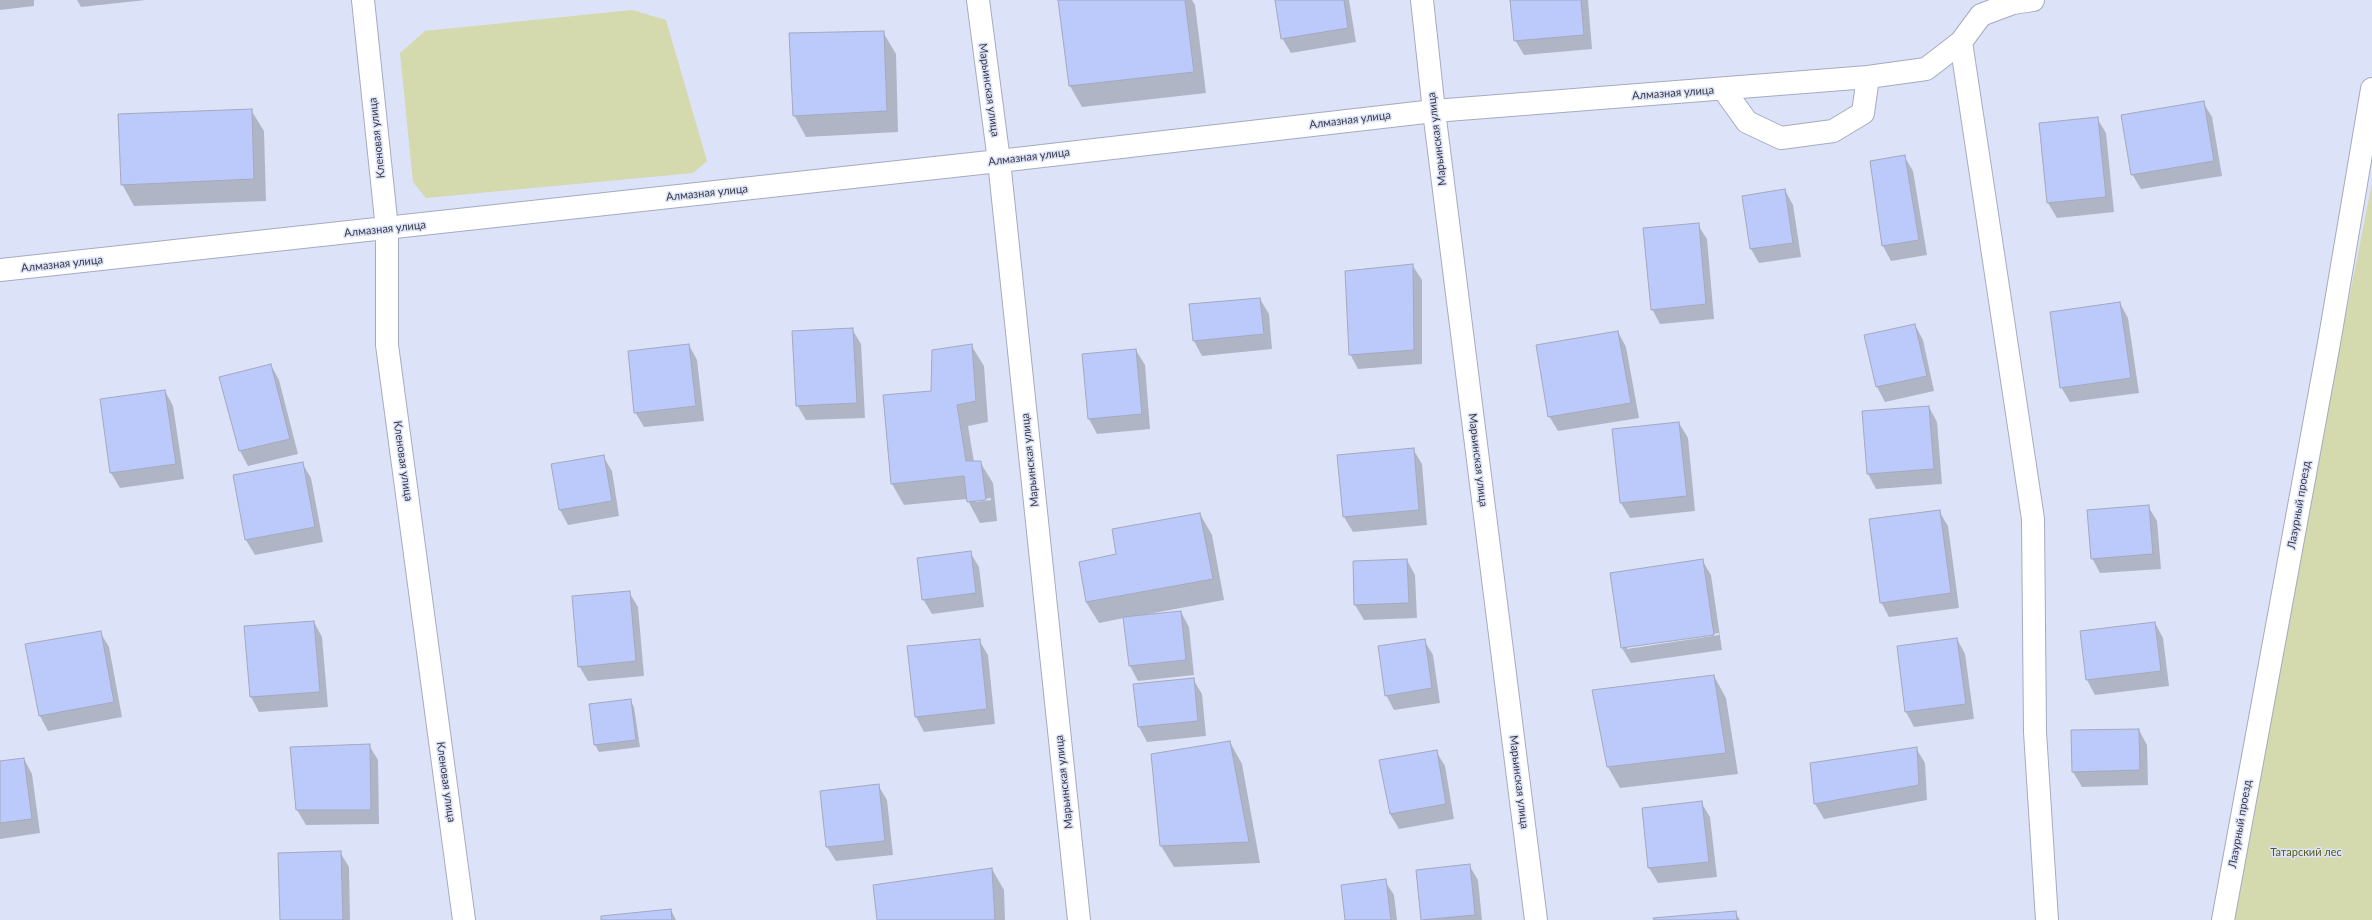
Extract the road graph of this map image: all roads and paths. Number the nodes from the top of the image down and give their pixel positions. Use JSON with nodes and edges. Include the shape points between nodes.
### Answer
{"nodes":[{"id":1,"x":363,"y":0,"type":"edge"},
{"id":2,"x":978,"y":0,"type":"edge"},
{"id":3,"x":1422,"y":0,"type":"edge"},
{"id":4,"x":2033,"y":0,"type":"edge"},
{"id":5,"x":1980,"y":7,"type":"edge"},
{"id":6,"x":1961,"y":42,"type":"junction"},
{"id":7,"x":1868,"y":77,"type":"junction"},
{"id":8,"x":1724,"y":90,"type":"junction"},
{"id":9,"x":2372,"y":90,"type":"edge"},
{"id":10,"x":1434,"y":111,"type":"junction"},
{"id":11,"x":999,"y":161,"type":"junction"},
{"id":12,"x":387,"y":229,"type":"junction"},
{"id":13,"x":0,"y":270,"type":"edge"},
{"id":14,"x":464,"y":920,"type":"edge"},
{"id":15,"x":1078,"y":920,"type":"edge"},
{"id":16,"x":1536,"y":920,"type":"edge"},
{"id":17,"x":2047,"y":920,"type":"edge"},
{"id":18,"x":2223,"y":920,"type":"edge"}],
"edges":[{"from":1,"to":12,"type":"street","name":"Кленовая улица"},
{"from":2,"to":11,"type":"street","name":"Марьинская улица"},
{"from":3,"to":10,"type":"street","name":"Марьинская улица"},
{"from":4,"to":5,"type":"street","name":"Алмазная улица"},
{"from":5,"to":6,"type":"street","name":"Алмазная улица"},
{"from":6,"to":7,"type":"street","name":"Алмазная улица","via":[[1926,70]]},
{"from":6,"to":17,"type":"street","via":[[2033,519],[2035,732]]},
{"from":7,"to":8,"type":"street","name":"Алмазная улица"},
{"from":7,"to":8,"type":"street","via":[[1863,113],[1833,131],[1781,138],[1747,122]]},
{"from":8,"to":10,"type":"street","name":"Алмазная улица"},
{"from":9,"to":18,"type":"street","name":"Лазурный проезд","via":[[2329,342]]},
{"from":10,"to":11,"type":"street","name":"Алмазная улица"},
{"from":10,"to":16,"type":"street","name":"Марьинская улица"},
{"from":11,"to":12,"type":"street","name":"Алмазная улица"},
{"from":11,"to":15,"type":"street","name":"Марьинская улица"},
{"from":12,"to":13,"type":"street","name":"Алмазная улица"},
{"from":12,"to":14,"type":"street","name":"Кленовая улица","via":[[387,345]]}]}
